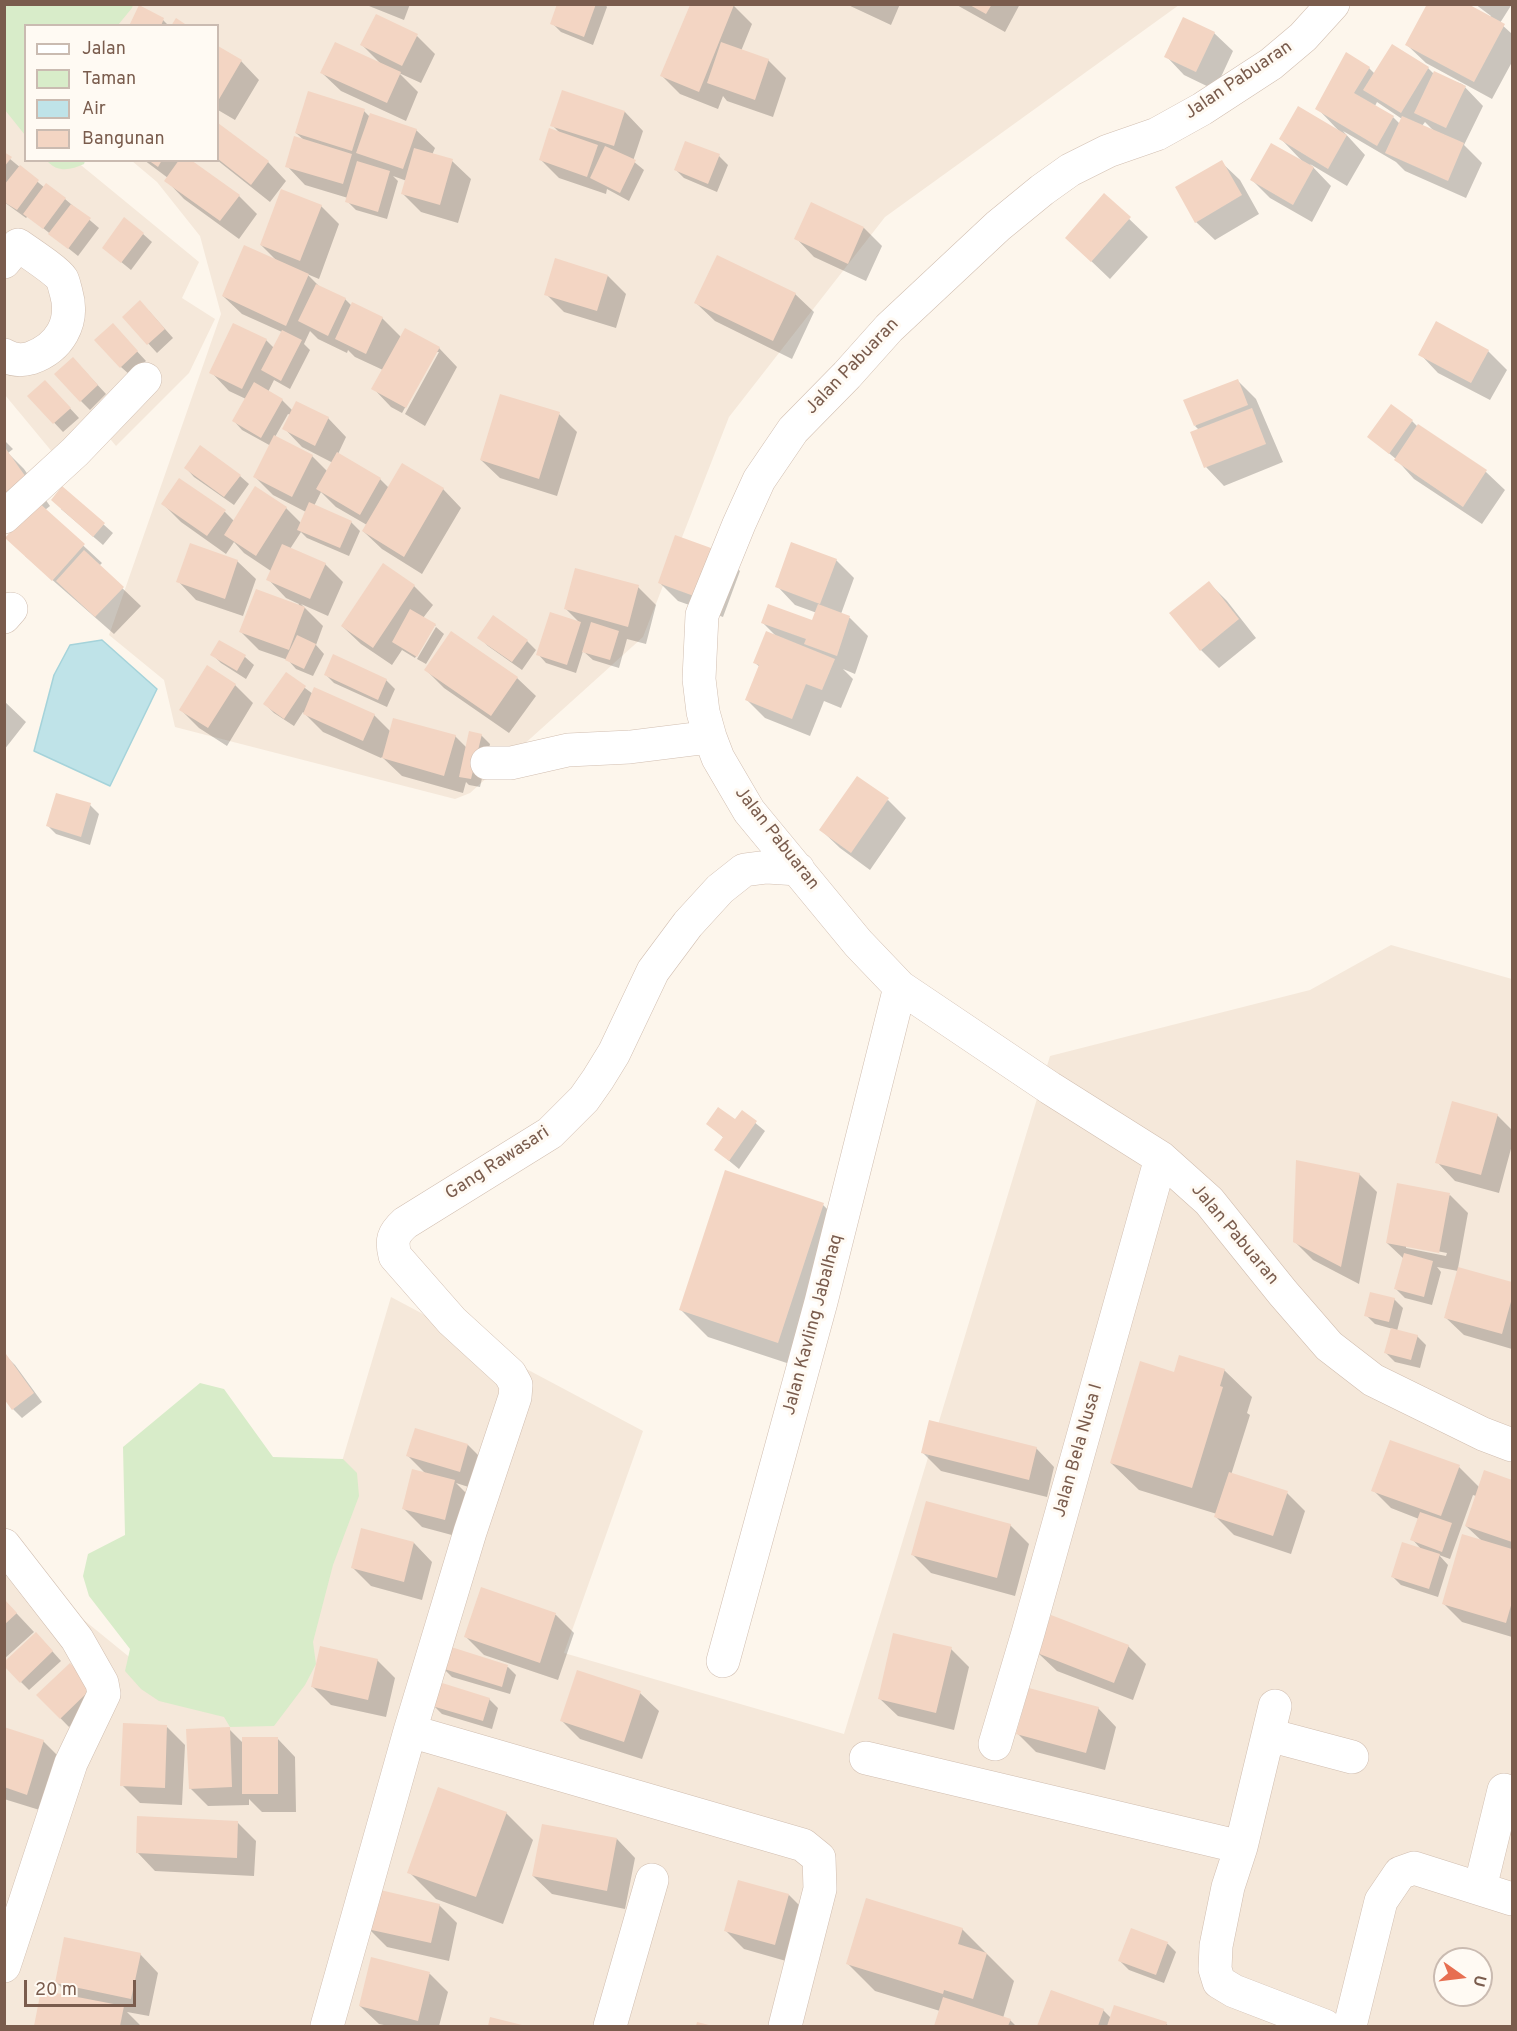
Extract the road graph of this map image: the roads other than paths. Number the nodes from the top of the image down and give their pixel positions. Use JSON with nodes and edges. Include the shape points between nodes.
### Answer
{"nodes":[{"id":1,"x":1333,"y":4,"type":"edge"},
{"id":2,"x":9,"y":247,"type":"edge"},
{"id":3,"x":4,"y":354,"type":"edge"},
{"id":4,"x":145,"y":379,"type":"dead end"},
{"id":5,"x":4,"y":517,"type":"edge"},
{"id":6,"x":710,"y":736,"type":"junction"},
{"id":7,"x":487,"y":763,"type":"dead end"},
{"id":8,"x":798,"y":868,"type":"junction"},
{"id":9,"x":900,"y":987,"type":"junction"},
{"id":10,"x":1161,"y":1158,"type":"junction"},
{"id":11,"x":1512,"y":1445,"type":"edge"},
{"id":12,"x":4,"y":1545,"type":"edge"},
{"id":13,"x":723,"y":1661,"type":"dead end"},
{"id":14,"x":410,"y":1731,"type":"junction"},
{"id":15,"x":995,"y":1744,"type":"dead end"},
{"id":16,"x":1352,"y":1757,"type":"dead end"},
{"id":17,"x":866,"y":1758,"type":"dead end"},
{"id":18,"x":1504,"y":1790,"type":"dead end"},
{"id":19,"x":1241,"y":1847,"type":"junction"},
{"id":20,"x":652,"y":1880,"type":"dead end"},
{"id":21,"x":1480,"y":1888,"type":"junction"},
{"id":22,"x":1512,"y":1899,"type":"edge"},
{"id":23,"x":4,"y":1965,"type":"edge"},
{"id":24,"x":327,"y":2026,"type":"edge"},
{"id":25,"x":610,"y":2026,"type":"edge"},
{"id":26,"x":785,"y":2026,"type":"edge"},
{"id":27,"x":1325,"y":2026,"type":"edge"},
{"id":28,"x":1350,"y":2026,"type":"edge"}],
"edges":[{"from":1,"to":6,"type":"street","name":"Jalan Pabuaran","via":[[1271,64],[1202,109],[1157,134],[1070,170],[1041,190],[889,328],[793,430],[759,480],[702,615],[699,679]]},
{"from":2,"to":3,"type":"street","via":[[62,278],[68,316],[57,342],[46,352],[26,359],[11,359]]},
{"from":4,"to":5,"type":"street","via":[[75,452]]},
{"from":6,"to":7,"type":"street","via":[[630,747],[568,750],[511,763]]},
{"from":6,"to":8,"type":"street","name":"Jalan Pabuaran","via":[[718,759],[749,811]]},
{"from":8,"to":9,"type":"street","name":"Jalan Pabuaran","via":[[858,943]]},
{"from":8,"to":14,"type":"street","name":"Gang Rawasari","via":[[744,870],[720,889],[653,971],[614,1053],[584,1099],[566,1118],[550,1133],[395,1232],[395,1256],[452,1322],[510,1374],[516,1385]]},
{"from":9,"to":10,"type":"street","name":"Jalan Pabuaran"},
{"from":9,"to":13,"type":"street","name":"Jalan Kavling Jabalhaq","via":[[821,1302]]},
{"from":10,"to":11,"type":"street","name":"Jalan Pabuaran","via":[[1209,1201],[1329,1346],[1373,1380]]},
{"from":10,"to":15,"type":"street","name":"Jalan Bela Nusa I"},
{"from":12,"to":23,"type":"street","via":[[76,1639],[102,1683],[104,1694],[71,1763]]},
{"from":14,"to":24,"type":"street"},
{"from":14,"to":26,"type":"street","via":[[803,1845],[819,1858],[820,1889]]},
{"from":16,"to":19,"type":"street","via":[[1272,1720]]},
{"from":17,"to":19,"type":"street"},
{"from":18,"to":21,"type":"street"},
{"from":19,"to":27,"type":"street","via":[[1216,1946],[1219,1982],[1255,2001]]},
{"from":20,"to":25,"type":"street"},
{"from":21,"to":22,"type":"street"},
{"from":21,"to":28,"type":"street","via":[[1414,1868],[1400,1873],[1381,1901]]}]}
